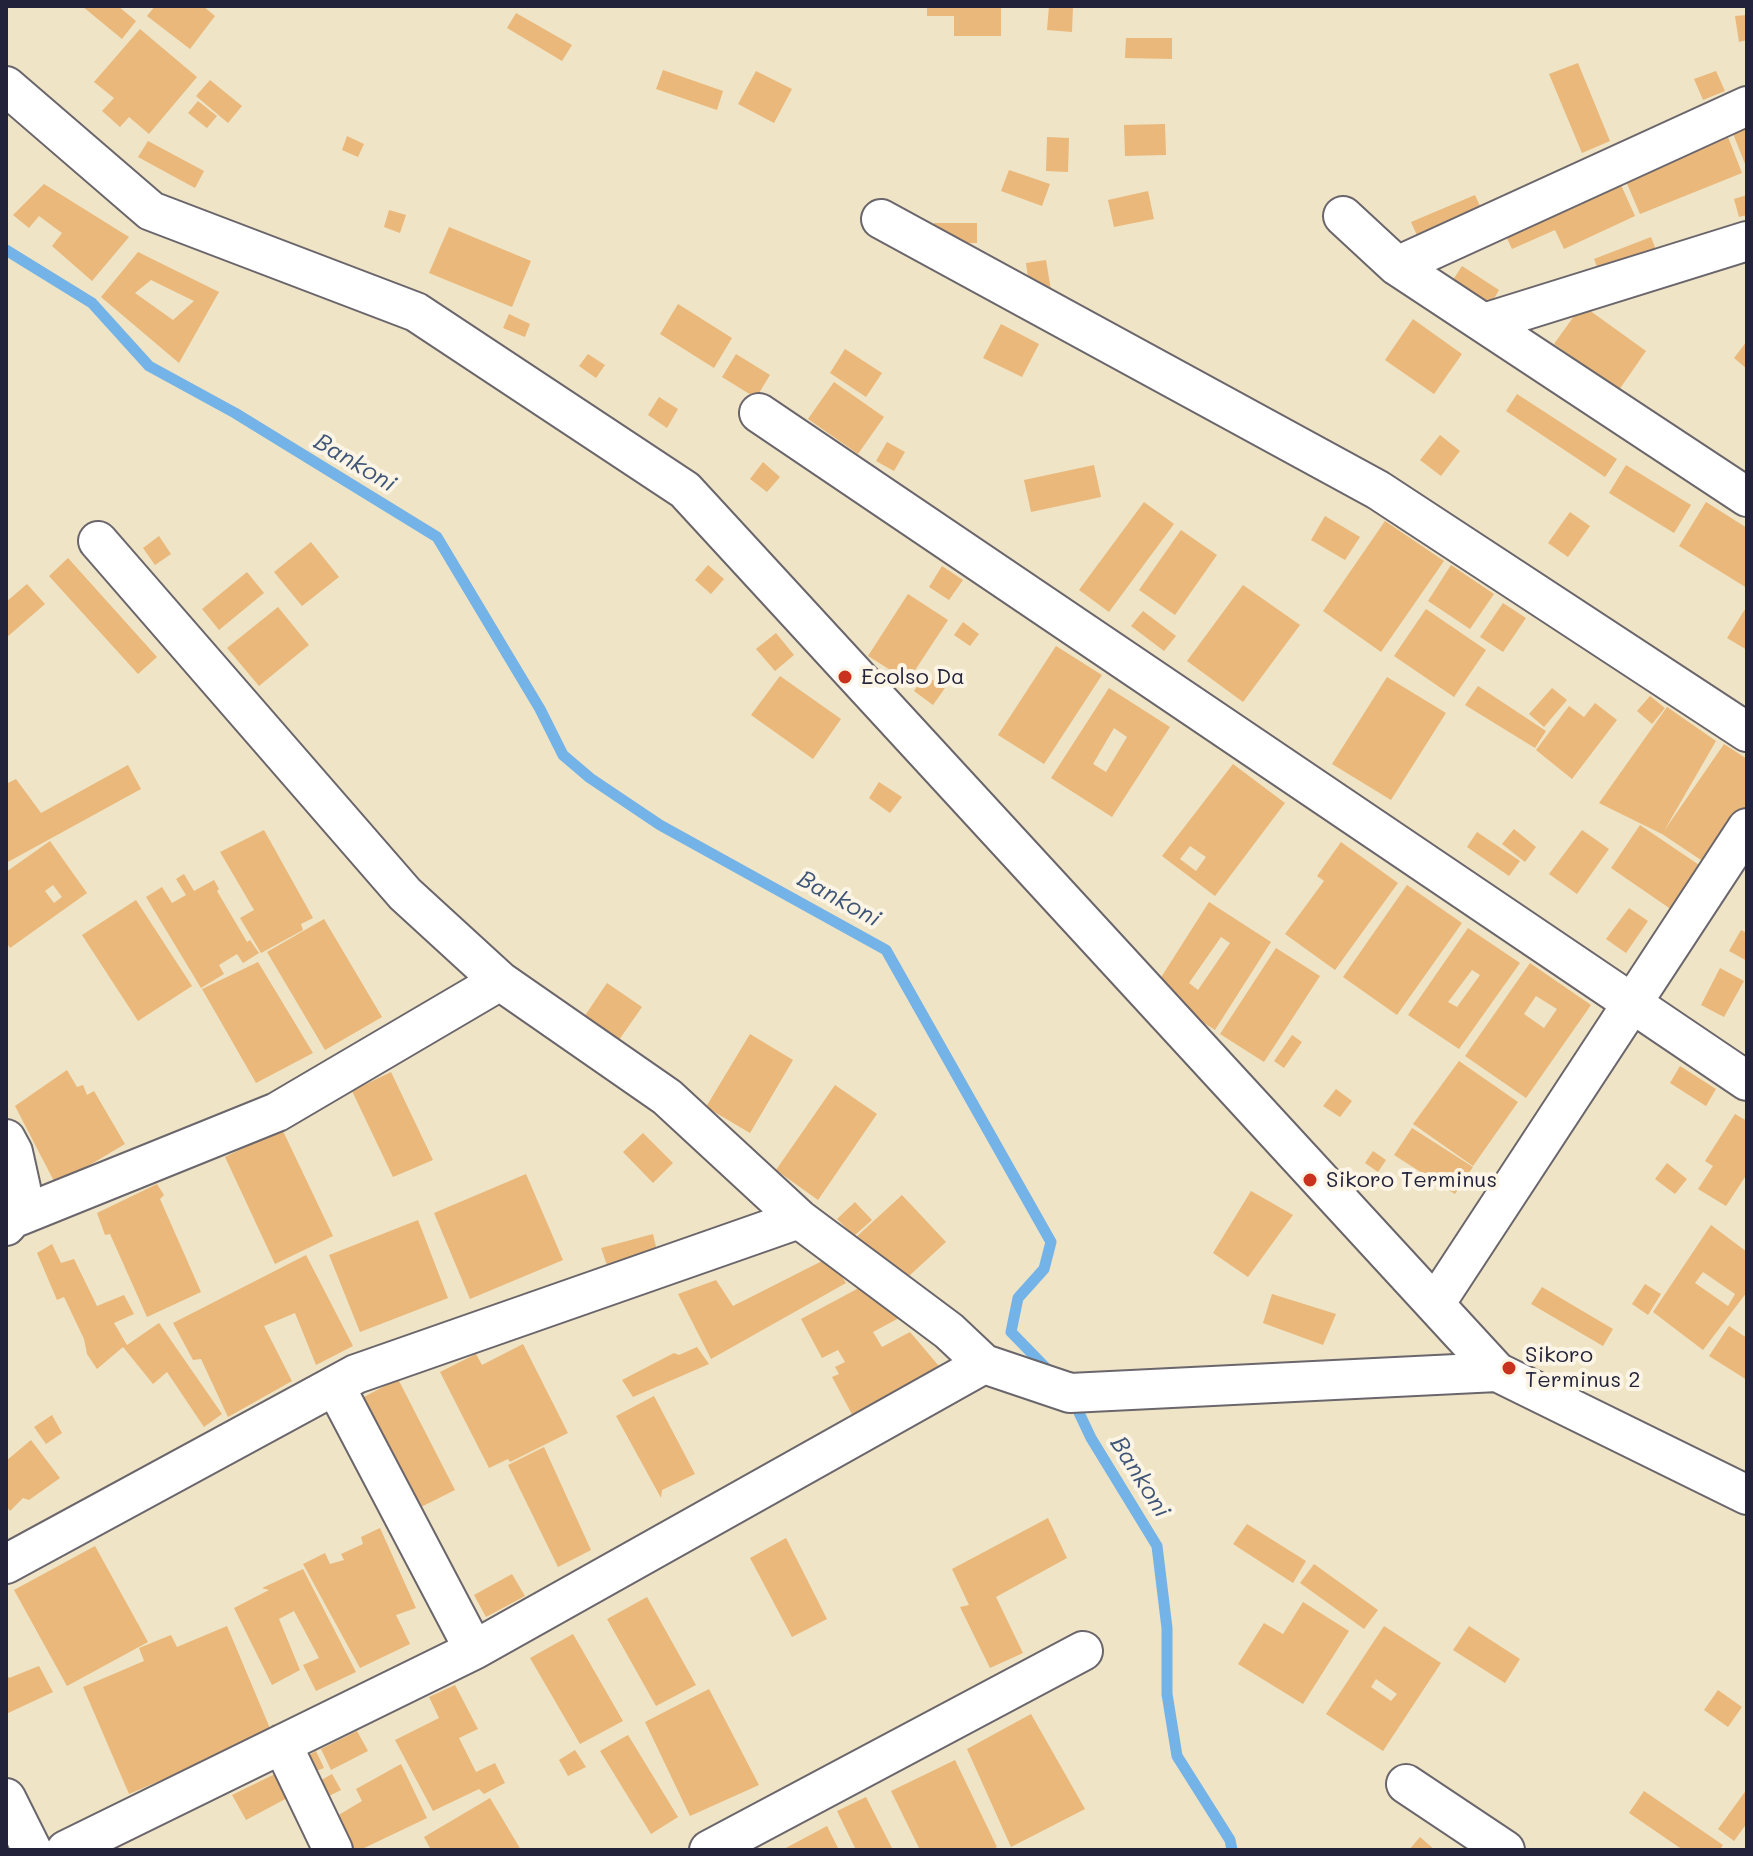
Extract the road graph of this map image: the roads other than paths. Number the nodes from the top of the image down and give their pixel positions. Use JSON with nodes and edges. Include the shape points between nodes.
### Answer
{"nodes":[{"id":1,"x":6,"y":86,"type":"edge"},
{"id":2,"x":1747,"y":106,"type":"edge"},
{"id":3,"x":1343,"y":216,"type":"dead end"},
{"id":4,"x":881,"y":219,"type":"dead end"},
{"id":5,"x":1747,"y":241,"type":"edge"},
{"id":6,"x":1397,"y":266,"type":"junction"},
{"id":7,"x":1484,"y":323,"type":"junction"},
{"id":8,"x":759,"y":413,"type":"dead end"},
{"id":9,"x":1747,"y":497,"type":"edge"},
{"id":10,"x":98,"y":541,"type":"dead end"},
{"id":11,"x":1747,"y":732,"type":"edge"},
{"id":12,"x":1747,"y":828,"type":"edge"},
{"id":13,"x":500,"y":981,"type":"junction"},
{"id":14,"x":1632,"y":1004,"type":"junction"},
{"id":15,"x":1747,"y":1081,"type":"edge"},
{"id":16,"x":6,"y":1139,"type":"edge"},
{"id":17,"x":799,"y":1219,"type":"junction"},
{"id":18,"x":9,"y":1223,"type":"edge"},
{"id":19,"x":1435,"y":1304,"type":"junction"},
{"id":20,"x":984,"y":1364,"type":"junction"},
{"id":21,"x":1497,"y":1372,"type":"junction"},
{"id":22,"x":335,"y":1386,"type":"junction"},
{"id":23,"x":1747,"y":1495,"type":"edge"},
{"id":24,"x":6,"y":1564,"type":"edge"},
{"id":25,"x":474,"y":1650,"type":"junction"},
{"id":26,"x":1083,"y":1651,"type":"dead end"},
{"id":27,"x":282,"y":1744,"type":"junction"},
{"id":28,"x":1406,"y":1784,"type":"dead end"},
{"id":29,"x":6,"y":1798,"type":"edge"},
{"id":30,"x":32,"y":1850,"type":"edge"},
{"id":31,"x":66,"y":1850,"type":"edge"},
{"id":32,"x":333,"y":1850,"type":"edge"},
{"id":33,"x":709,"y":1850,"type":"edge"},
{"id":34,"x":1505,"y":1850,"type":"edge"}],
"edges":[{"from":1,"to":19,"type":"street","via":[[151,211],[416,312],[685,490]]},
{"from":2,"to":6,"type":"street"},
{"from":3,"to":6,"type":"street"},
{"from":4,"to":11,"type":"street","via":[[1378,490]]},
{"from":5,"to":7,"type":"street"},
{"from":6,"to":7,"type":"street"},
{"from":7,"to":9,"type":"street"},
{"from":8,"to":14,"type":"street"},
{"from":10,"to":13,"type":"street","via":[[405,894]]},
{"from":12,"to":14,"type":"street"},
{"from":13,"to":17,"type":"street","via":[[667,1097]]},
{"from":13,"to":18,"type":"street","via":[[277,1112]]},
{"from":14,"to":15,"type":"street"},
{"from":14,"to":19,"type":"street"},
{"from":16,"to":18,"type":"street","via":[[21,1188]]},
{"from":17,"to":20,"type":"street","via":[[949,1331]]},
{"from":17,"to":22,"type":"street","via":[[356,1374]]},
{"from":19,"to":21,"type":"street"},
{"from":20,"to":21,"type":"street","via":[[1070,1393]]},
{"from":20,"to":25,"type":"street"},
{"from":21,"to":23,"type":"street"},
{"from":22,"to":24,"type":"street"},
{"from":22,"to":25,"type":"street"},
{"from":25,"to":27,"type":"street"},
{"from":26,"to":33,"type":"street"},
{"from":27,"to":31,"type":"street"},
{"from":27,"to":32,"type":"street"},
{"from":28,"to":34,"type":"street"},
{"from":29,"to":30,"type":"street"}]}
